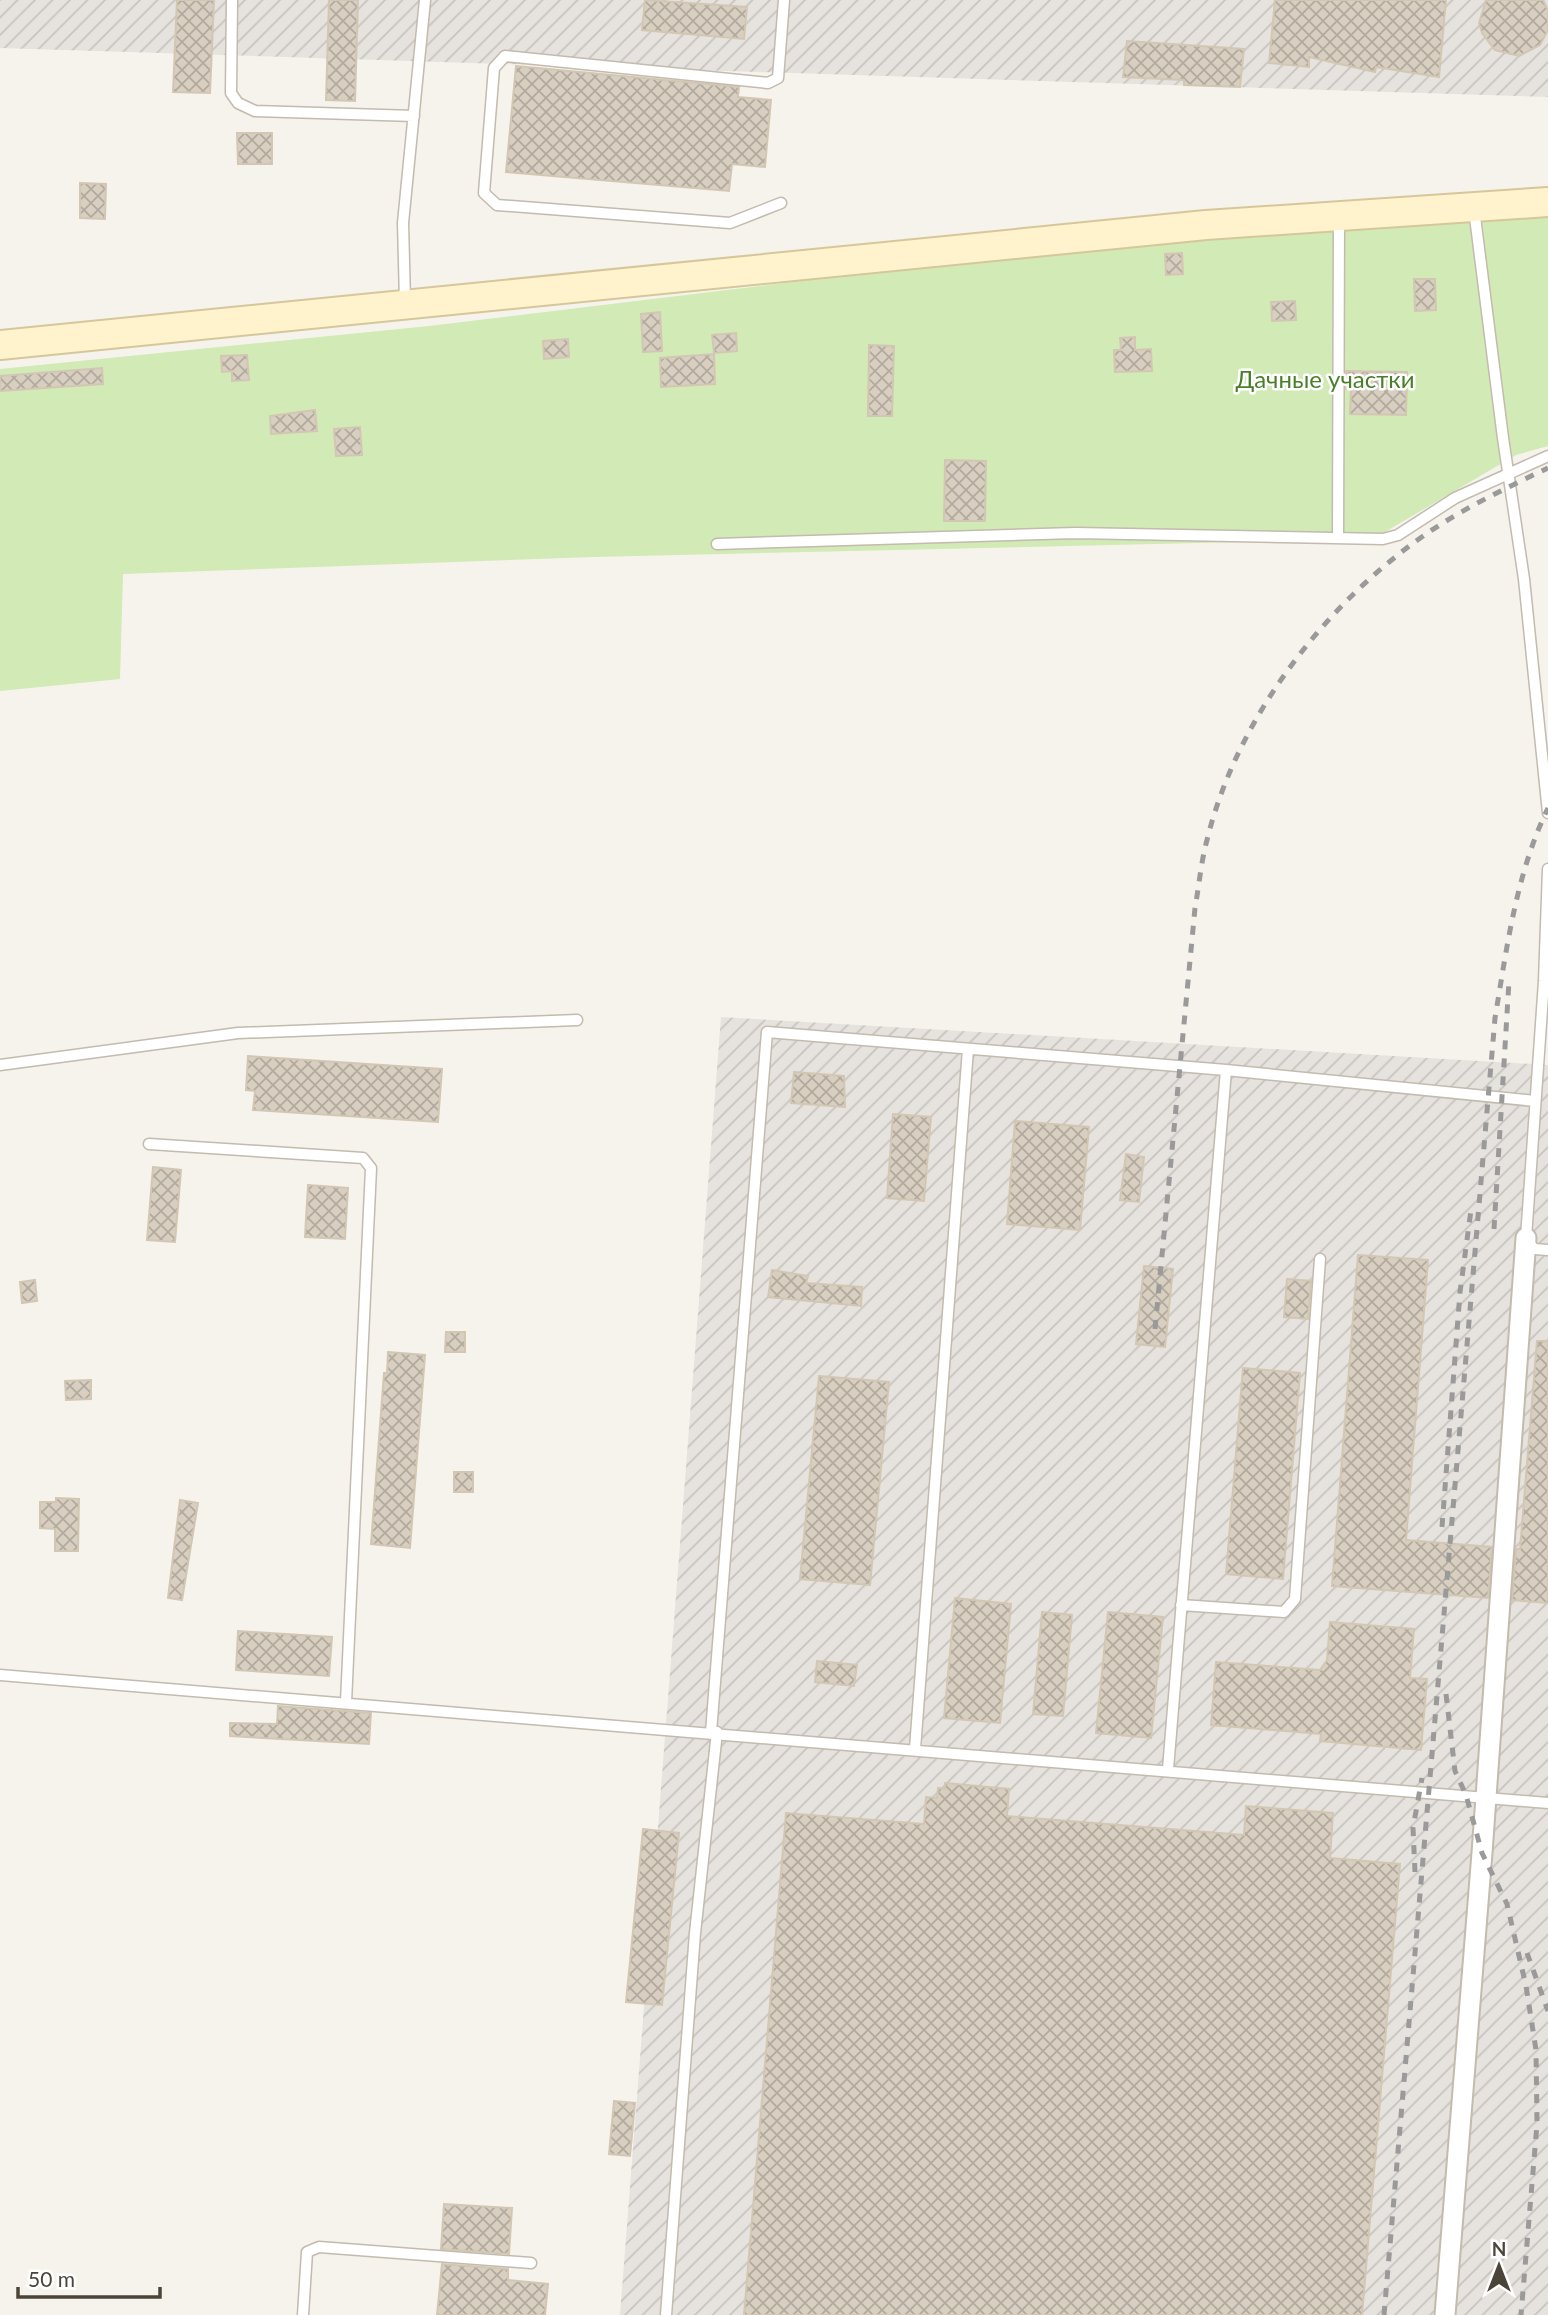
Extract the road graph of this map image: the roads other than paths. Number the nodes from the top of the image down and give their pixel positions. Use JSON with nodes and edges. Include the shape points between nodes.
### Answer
{"nodes":[{"id":1,"x":232,"y":0,"type":"edge"},
{"id":2,"x":425,"y":0,"type":"edge"},
{"id":3,"x":784,"y":0,"type":"edge"},
{"id":4,"x":414,"y":116,"type":"junction"},
{"id":5,"x":1548,"y":202,"type":"edge"},
{"id":6,"x":780,"y":203,"type":"dead end"},
{"id":7,"x":1474,"y":207,"type":"junction"},
{"id":8,"x":1339,"y":216,"type":"junction"},
{"id":9,"x":405,"y":305,"type":"junction"},
{"id":10,"x":0,"y":345,"type":"edge"},
{"id":11,"x":1548,"y":457,"type":"edge"},
{"id":12,"x":1508,"y":473,"type":"junction"},
{"id":13,"x":1338,"y":537,"type":"junction"},
{"id":14,"x":717,"y":544,"type":"dead end"},
{"id":15,"x":1548,"y":813,"type":"edge"},
{"id":16,"x":1548,"y":869,"type":"edge"},
{"id":17,"x":1545,"y":1012,"type":"edge"},
{"id":18,"x":577,"y":1020,"type":"dead end"},
{"id":19,"x":968,"y":1049,"type":"junction"},
{"id":20,"x":0,"y":1065,"type":"edge"},
{"id":21,"x":1226,"y":1070,"type":"junction"},
{"id":22,"x":1535,"y":1101,"type":"junction"},
{"id":23,"x":149,"y":1144,"type":"dead end"},
{"id":24,"x":1526,"y":1238,"type":"junction"},
{"id":25,"x":1548,"y":1250,"type":"edge"},
{"id":26,"x":1321,"y":1259,"type":"dead end"},
{"id":27,"x":1181,"y":1605,"type":"junction"},
{"id":28,"x":0,"y":1675,"type":"edge"},
{"id":29,"x":346,"y":1702,"type":"junction"},
{"id":30,"x":714,"y":1732,"type":"junction"},
{"id":31,"x":915,"y":1749,"type":"junction"},
{"id":32,"x":1168,"y":1769,"type":"junction"},
{"id":33,"x":1484,"y":1797,"type":"junction"},
{"id":34,"x":1548,"y":1803,"type":"edge"},
{"id":35,"x":531,"y":2263,"type":"dead end"},
{"id":36,"x":303,"y":2315,"type":"edge"},
{"id":37,"x":666,"y":2315,"type":"edge"},
{"id":38,"x":1444,"y":2315,"type":"edge"}],
"edges":[{"from":1,"to":4,"type":"lane","via":[[230,93],[238,103],[255,111]]},
{"from":2,"to":4,"type":"lane"},
{"from":3,"to":6,"type":"lane","via":[[778,78],[768,83],[505,56],[494,68],[484,193],[497,205],[730,223]]},
{"from":4,"to":9,"type":"lane","via":[[403,223]]},
{"from":5,"to":7,"type":"main road"},
{"from":7,"to":8,"type":"main road"},
{"from":7,"to":12,"type":"lane"},
{"from":8,"to":9,"type":"main road","via":[[1206,225]]},
{"from":8,"to":13,"type":"lane"},
{"from":9,"to":10,"type":"main road"},
{"from":11,"to":12,"type":"lane"},
{"from":12,"to":13,"type":"lane","via":[[1455,498],[1398,535]]},
{"from":12,"to":15,"type":"lane","via":[[1524,579]]},
{"from":13,"to":14,"type":"lane","via":[[1076,533]]},
{"from":16,"to":17,"type":"lane"},
{"from":17,"to":22,"type":"lane"},
{"from":18,"to":20,"type":"lane","via":[[238,1033]]},
{"from":19,"to":21,"type":"lane"},
{"from":19,"to":30,"type":"lane","via":[[767,1032]]},
{"from":19,"to":31,"type":"lane"},
{"from":21,"to":22,"type":"lane"},
{"from":21,"to":27,"type":"lane"},
{"from":22,"to":24,"type":"lane"},
{"from":23,"to":29,"type":"lane","via":[[363,1158],[371,1168]]},
{"from":24,"to":25,"type":"lane","via":[[1534,1249]]},
{"from":24,"to":33,"type":"street"},
{"from":26,"to":27,"type":"lane","via":[[1295,1599],[1284,1612]]},
{"from":27,"to":32,"type":"lane"},
{"from":28,"to":29,"type":"lane"},
{"from":29,"to":30,"type":"lane"},
{"from":30,"to":31,"type":"lane"},
{"from":30,"to":37,"type":"lane"},
{"from":31,"to":32,"type":"lane"},
{"from":32,"to":33,"type":"lane"},
{"from":33,"to":34,"type":"lane"},
{"from":33,"to":38,"type":"street"},
{"from":35,"to":36,"type":"lane","via":[[319,2247],[307,2252]]}]}
